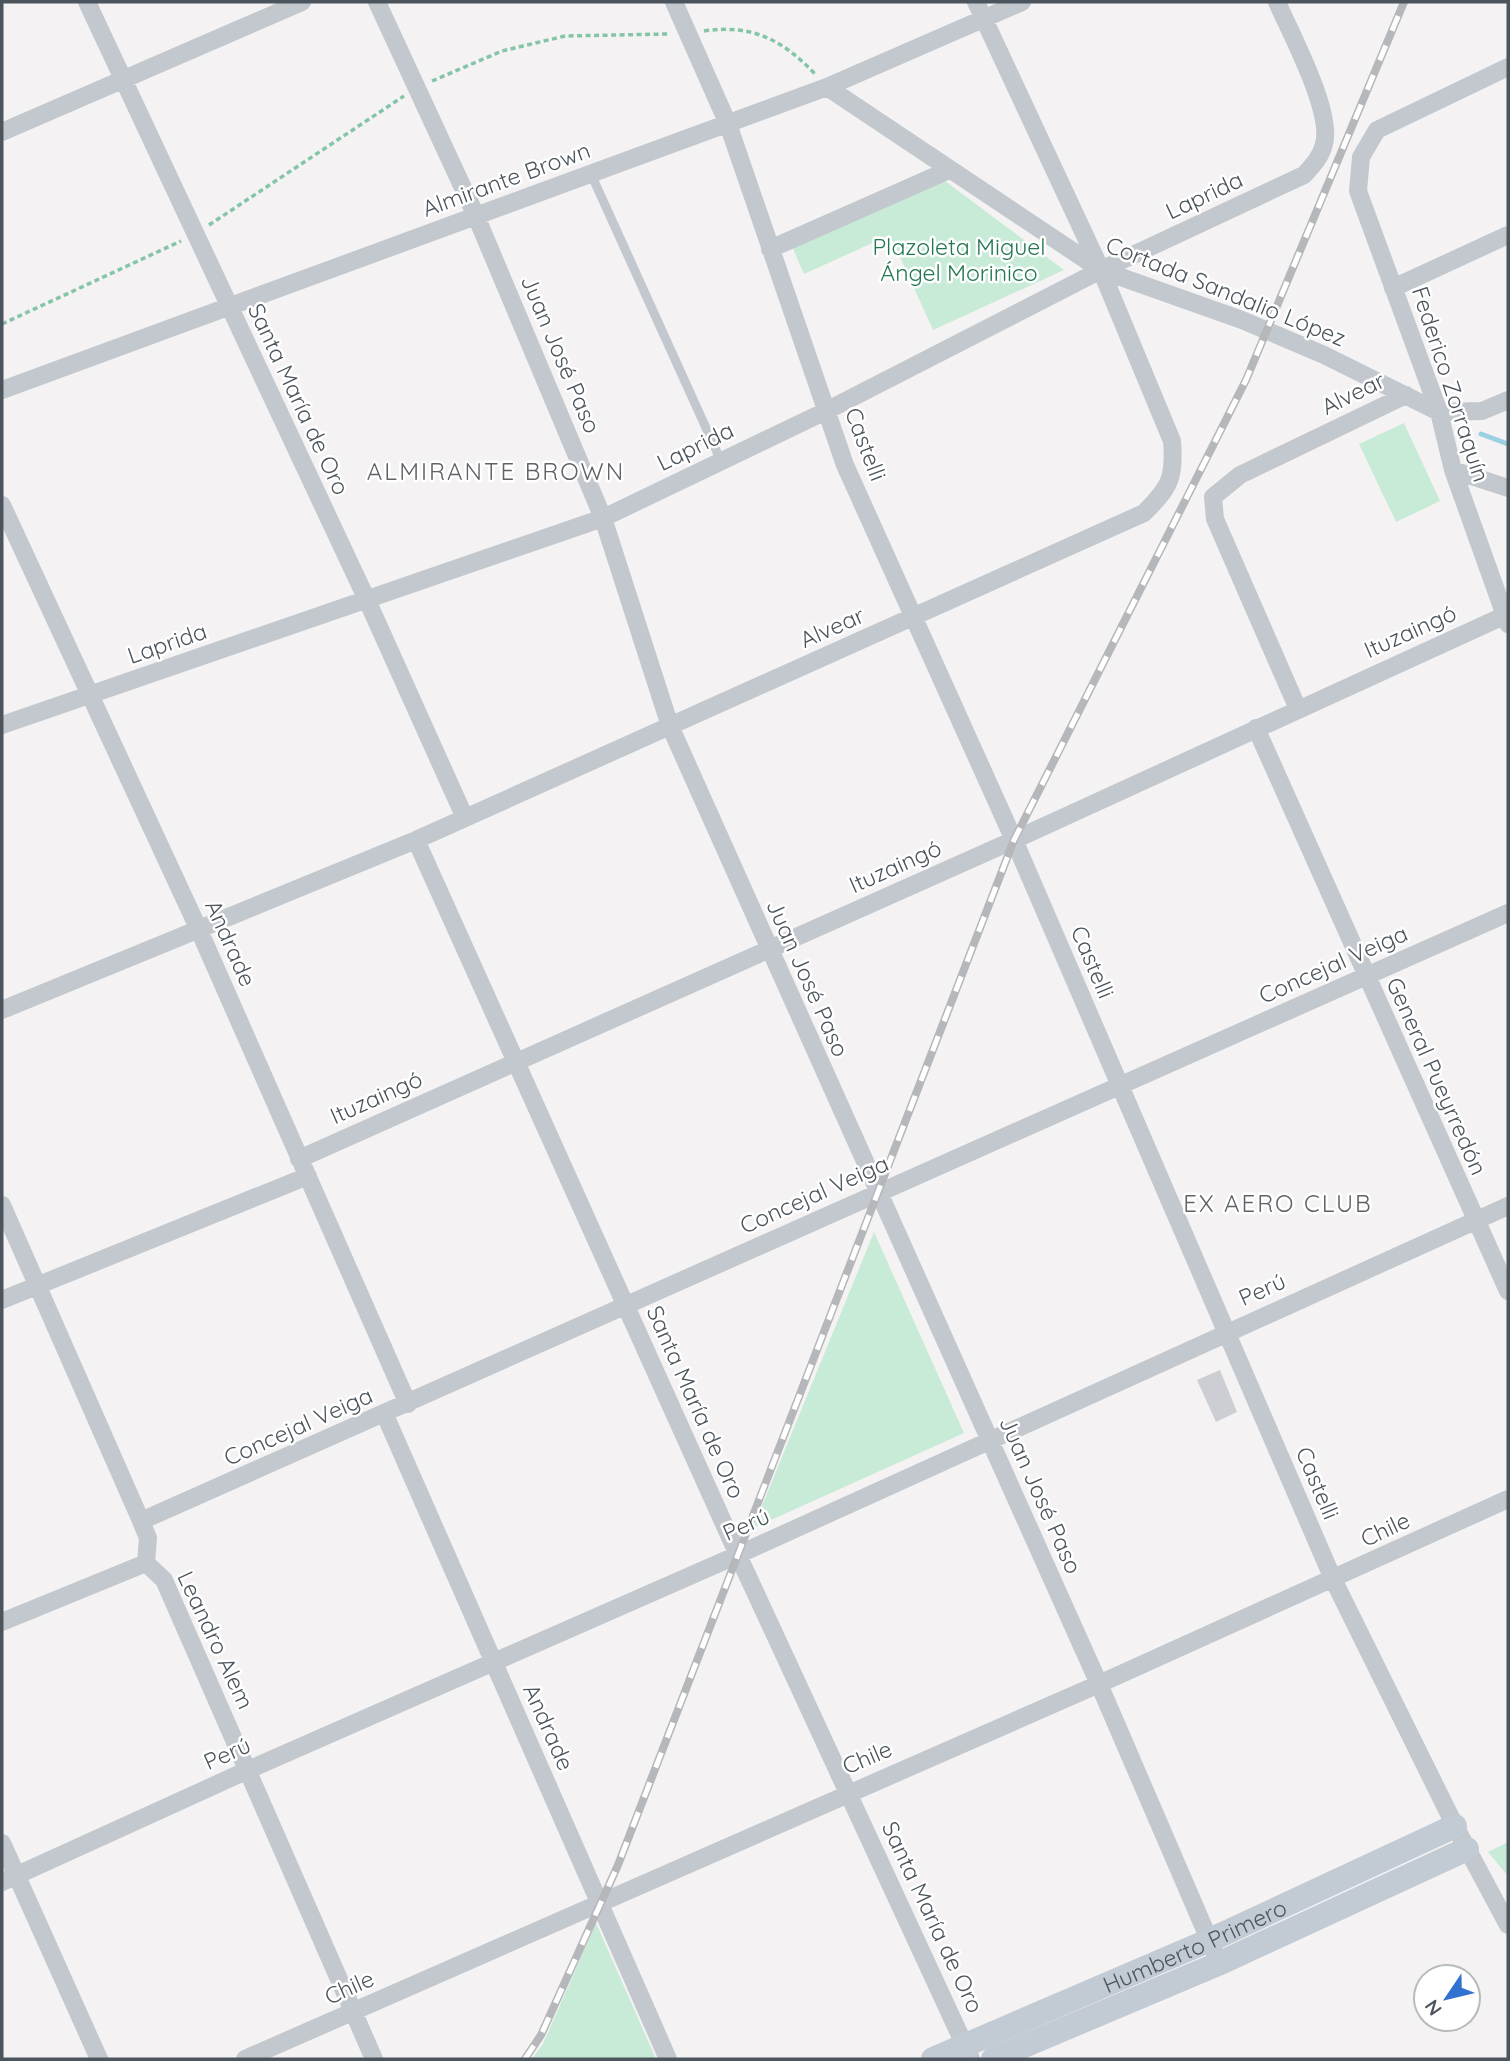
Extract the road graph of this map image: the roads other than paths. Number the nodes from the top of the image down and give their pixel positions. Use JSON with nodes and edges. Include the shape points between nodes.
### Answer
{"nodes":[{"id":1,"x":87,"y":2,"type":"edge"},
{"id":2,"x":302,"y":2,"type":"edge"},
{"id":3,"x":377,"y":2,"type":"edge"},
{"id":4,"x":674,"y":2,"type":"edge"},
{"id":5,"x":976,"y":2,"type":"edge"},
{"id":6,"x":1022,"y":2,"type":"edge"},
{"id":7,"x":1277,"y":2,"type":"edge"},
{"id":8,"x":985,"y":19,"type":"junction"},
{"id":9,"x":1508,"y":66,"type":"edge"},
{"id":10,"x":123,"y":79,"type":"junction"},
{"id":11,"x":827,"y":87,"type":"junction"},
{"id":12,"x":728,"y":124,"type":"junction"},
{"id":13,"x":2,"y":132,"type":"edge"},
{"id":14,"x":949,"y":170,"type":"junction"},
{"id":15,"x":591,"y":174,"type":"junction"},
{"id":16,"x":476,"y":216,"type":"junction"},
{"id":17,"x":1508,"y":235,"type":"edge"},
{"id":18,"x":770,"y":249,"type":"junction"},
{"id":19,"x":1101,"y":270,"type":"junction"},
{"id":20,"x":1393,"y":288,"type":"junction"},
{"id":21,"x":230,"y":309,"type":"junction"},
{"id":22,"x":2,"y":390,"type":"edge"},
{"id":23,"x":1406,"y":396,"type":"junction"},
{"id":24,"x":1508,"y":400,"type":"edge"},
{"id":25,"x":826,"y":411,"type":"junction"},
{"id":26,"x":1438,"y":412,"type":"junction"},
{"id":27,"x":721,"y":461,"type":"junction"},
{"id":28,"x":1453,"y":470,"type":"junction"},
{"id":29,"x":1508,"y":488,"type":"edge"},
{"id":30,"x":2,"y":505,"type":"edge"},
{"id":31,"x":604,"y":518,"type":"junction"},
{"id":32,"x":368,"y":600,"type":"junction"},
{"id":33,"x":914,"y":617,"type":"junction"},
{"id":34,"x":1507,"y":618,"type":"edge"},
{"id":35,"x":89,"y":696,"type":"junction"},
{"id":36,"x":1298,"y":709,"type":"junction"},
{"id":37,"x":2,"y":725,"type":"edge"},
{"id":38,"x":670,"y":726,"type":"junction"},
{"id":39,"x":1256,"y":728,"type":"junction"},
{"id":40,"x":465,"y":818,"type":"junction"},
{"id":41,"x":416,"y":839,"type":"junction"},
{"id":42,"x":1014,"y":840,"type":"junction"},
{"id":43,"x":1508,"y":912,"type":"edge"},
{"id":44,"x":199,"y":930,"type":"junction"},
{"id":45,"x":768,"y":948,"type":"junction"},
{"id":46,"x":1365,"y":976,"type":"junction"},
{"id":47,"x":2,"y":1010,"type":"edge"},
{"id":48,"x":516,"y":1061,"type":"junction"},
{"id":49,"x":1120,"y":1087,"type":"junction"},
{"id":50,"x":299,"y":1159,"type":"junction"},
{"id":51,"x":307,"y":1176,"type":"junction"},
{"id":52,"x":876,"y":1192,"type":"junction"},
{"id":53,"x":2,"y":1205,"type":"edge"},
{"id":54,"x":1508,"y":1206,"type":"edge"},
{"id":55,"x":1476,"y":1221,"type":"junction"},
{"id":56,"x":37,"y":1286,"type":"junction"},
{"id":57,"x":1508,"y":1291,"type":"edge"},
{"id":58,"x":2,"y":1300,"type":"edge"},
{"id":59,"x":626,"y":1306,"type":"junction"},
{"id":60,"x":1227,"y":1332,"type":"junction"},
{"id":61,"x":408,"y":1404,"type":"junction"},
{"id":62,"x":385,"y":1415,"type":"junction"},
{"id":63,"x":990,"y":1440,"type":"junction"},
{"id":64,"x":1508,"y":1499,"type":"edge"},
{"id":65,"x":141,"y":1521,"type":"junction"},
{"id":66,"x":738,"y":1555,"type":"junction"},
{"id":67,"x":146,"y":1563,"type":"junction"},
{"id":68,"x":1334,"y":1579,"type":"junction"},
{"id":69,"x":2,"y":1622,"type":"edge"},
{"id":70,"x":493,"y":1662,"type":"junction"},
{"id":71,"x":1098,"y":1684,"type":"junction"},
{"id":72,"x":248,"y":1770,"type":"junction"},
{"id":73,"x":848,"y":1792,"type":"junction"},
{"id":74,"x":1455,"y":1826,"type":"junction"},
{"id":75,"x":2,"y":1843,"type":"edge"},
{"id":76,"x":1467,"y":1849,"type":"junction"},
{"id":77,"x":9,"y":1879,"type":"edge"},
{"id":78,"x":602,"y":1903,"type":"junction"},
{"id":79,"x":1508,"y":1926,"type":"edge"},
{"id":80,"x":1210,"y":1940,"type":"junction"},
{"id":81,"x":1218,"y":1964,"type":"junction"},
{"id":82,"x":354,"y":2012,"type":"junction"},
{"id":83,"x":968,"y":2052,"type":"edge"},
{"id":84,"x":99,"y":2059,"type":"edge"},
{"id":85,"x":245,"y":2059,"type":"edge"},
{"id":86,"x":374,"y":2059,"type":"edge"},
{"id":87,"x":668,"y":2059,"type":"edge"},
{"id":88,"x":933,"y":2059,"type":"edge"},
{"id":89,"x":993,"y":2059,"type":"edge"}],
"edges":[{"from":1,"to":10,"type":"street","name":"Santa María de Oro"},
{"from":2,"to":10,"type":"street"},
{"from":3,"to":16,"type":"street","name":"Juan José Paso"},
{"from":4,"to":12,"type":"street","name":"Castelli"},
{"from":5,"to":8,"type":"street"},
{"from":6,"to":8,"type":"street","name":"Almirante Brown"},
{"from":7,"to":19,"type":"street","name":"Laprida","via":[[1325,115],[1325,142],[1317,161],[1304,175]]},
{"from":8,"to":11,"type":"street","name":"Almirante Brown"},
{"from":8,"to":19,"type":"street"},
{"from":9,"to":20,"type":"street","name":"Federico Zorraquín","via":[[1377,130],[1361,157],[1358,191]]},
{"from":10,"to":13,"type":"street"},
{"from":10,"to":21,"type":"street","name":"Santa María de Oro"},
{"from":11,"to":12,"type":"street","name":"Almirante Brown"},
{"from":11,"to":14,"type":"street","name":"Cortada Sandalio López"},
{"from":12,"to":15,"type":"street","name":"Almirante Brown"},
{"from":12,"to":18,"type":"street","name":"Castelli"},
{"from":14,"to":18,"type":"street"},
{"from":14,"to":19,"type":"street","name":"Cortada Sandalio López"},
{"from":15,"to":16,"type":"street","name":"Almirante Brown"},
{"from":15,"to":27,"type":"lane"},
{"from":16,"to":21,"type":"street","name":"Almirante Brown"},
{"from":16,"to":31,"type":"street","name":"Juan José Paso"},
{"from":17,"to":20,"type":"street"},
{"from":18,"to":25,"type":"street","name":"Castelli"},
{"from":19,"to":23,"type":"street","name":"Cortada Sandalio López","via":[[1242,320]]},
{"from":19,"to":25,"type":"street","name":"Laprida"},
{"from":19,"to":33,"type":"street","name":"Alvear","via":[[1172,441],[1174,468],[1166,491],[1144,513]]},
{"from":20,"to":26,"type":"street","name":"Federico Zorraquín"},
{"from":21,"to":22,"type":"street","name":"Almirante Brown"},
{"from":21,"to":32,"type":"street","name":"Santa María de Oro"},
{"from":23,"to":26,"type":"street","name":"Cortada Sandalio López"},
{"from":23,"to":36,"type":"street","name":"Alvear","via":[[1240,475],[1213,497],[1214,519]]},
{"from":24,"to":26,"type":"street","via":[[1482,411]]},
{"from":25,"to":27,"type":"street","name":"Laprida"},
{"from":25,"to":33,"type":"street","name":"Castelli","via":[[845,465]]},
{"from":26,"to":28,"type":"street","name":"Federico Zorraquín"},
{"from":27,"to":31,"type":"street","name":"Laprida"},
{"from":28,"to":29,"type":"street"},
{"from":28,"to":34,"type":"street","name":"Federico Zorraquín"},
{"from":30,"to":35,"type":"street","name":"Andrade"},
{"from":31,"to":32,"type":"street","name":"Laprida"},
{"from":31,"to":38,"type":"street","name":"Juan José Paso"},
{"from":32,"to":35,"type":"street","name":"Laprida"},
{"from":32,"to":40,"type":"street","name":"Santa María de Oro"},
{"from":33,"to":38,"type":"street","name":"Alvear"},
{"from":33,"to":42,"type":"street","name":"Castelli"},
{"from":34,"to":36,"type":"street","name":"Ituzaingó"},
{"from":35,"to":37,"type":"street","name":"Laprida"},
{"from":35,"to":44,"type":"street","name":"Andrade"},
{"from":36,"to":39,"type":"street","name":"Ituzaingó"},
{"from":38,"to":40,"type":"street","name":"Alvear"},
{"from":38,"to":45,"type":"street","name":"Juan José Paso"},
{"from":39,"to":42,"type":"street","name":"Ituzaingó"},
{"from":39,"to":46,"type":"street","name":"General Pueyrredón"},
{"from":40,"to":41,"type":"street","name":"Alvear"},
{"from":41,"to":44,"type":"street","name":"Alvear"},
{"from":41,"to":48,"type":"street","name":"Santa María de Oro"},
{"from":42,"to":45,"type":"street","name":"Ituzaingó"},
{"from":42,"to":49,"type":"street","name":"Castelli"},
{"from":43,"to":46,"type":"street","name":"Concejal Veiga"},
{"from":44,"to":47,"type":"street","name":"Alvear"},
{"from":44,"to":50,"type":"street","name":"Andrade"},
{"from":45,"to":48,"type":"street","name":"Ituzaingó"},
{"from":45,"to":52,"type":"street","name":"Juan José Paso"},
{"from":46,"to":49,"type":"street","name":"Concejal Veiga"},
{"from":46,"to":55,"type":"street","name":"General Pueyrredón"},
{"from":48,"to":50,"type":"street","name":"Ituzaingó"},
{"from":48,"to":59,"type":"street","name":"Santa María de Oro"},
{"from":49,"to":52,"type":"street","name":"Concejal Veiga"},
{"from":49,"to":60,"type":"street","name":"Castelli"},
{"from":50,"to":51,"type":"street","name":"Andrade"},
{"from":51,"to":56,"type":"street"},
{"from":51,"to":61,"type":"street","name":"Andrade"},
{"from":52,"to":59,"type":"street","name":"Concejal Veiga"},
{"from":52,"to":63,"type":"street","name":"Juan José Paso"},
{"from":53,"to":56,"type":"street","name":"Leandro Alem"},
{"from":54,"to":55,"type":"street","name":"Perú"},
{"from":55,"to":57,"type":"street","name":"General Pueyrredón"},
{"from":55,"to":60,"type":"street","name":"Perú"},
{"from":56,"to":58,"type":"street"},
{"from":56,"to":65,"type":"street","name":"Leandro Alem"},
{"from":59,"to":61,"type":"street","name":"Concejal Veiga"},
{"from":59,"to":66,"type":"street","name":"Santa María de Oro"},
{"from":60,"to":63,"type":"street","name":"Perú"},
{"from":60,"to":68,"type":"street","name":"Castelli"},
{"from":61,"to":62,"type":"street","name":"Concejal Veiga"},
{"from":62,"to":65,"type":"street","name":"Concejal Veiga"},
{"from":62,"to":70,"type":"street","name":"Andrade"},
{"from":63,"to":66,"type":"street","name":"Perú"},
{"from":63,"to":71,"type":"street","name":"Juan José Paso"},
{"from":64,"to":68,"type":"street","name":"Chile"},
{"from":65,"to":67,"type":"street","name":"Leandro Alem","via":[[148,1538]]},
{"from":66,"to":70,"type":"street","name":"Perú"},
{"from":66,"to":73,"type":"street","name":"Santa María de Oro"},
{"from":67,"to":69,"type":"street"},
{"from":67,"to":72,"type":"street","name":"Leandro Alem","via":[[164,1580]]},
{"from":68,"to":71,"type":"street","name":"Chile"},
{"from":68,"to":74,"type":"street","name":"Castelli"},
{"from":70,"to":72,"type":"street","name":"Perú"},
{"from":70,"to":78,"type":"street","name":"Andrade"},
{"from":71,"to":73,"type":"street","name":"Chile"},
{"from":71,"to":80,"type":"street","name":"Juan José Paso"},
{"from":72,"to":77,"type":"street","name":"Perú"},
{"from":72,"to":82,"type":"street","name":"Leandro Alem"},
{"from":73,"to":78,"type":"street","name":"Chile"},
{"from":73,"to":83,"type":"street","name":"Santa María de Oro"},
{"from":74,"to":76,"type":"street","name":"Castelli"},
{"from":74,"to":80,"type":"street","name":"Humberto Primero"},
{"from":75,"to":77,"type":"street"},
{"from":76,"to":79,"type":"street","name":"Castelli"},
{"from":76,"to":81,"type":"street","name":"Humberto Primero"},
{"from":77,"to":84,"type":"street"},
{"from":78,"to":82,"type":"street","name":"Chile"},
{"from":78,"to":87,"type":"street","name":"Andrade"},
{"from":80,"to":81,"type":"street","name":"Juan José Paso"},
{"from":80,"to":83,"type":"street","name":"Humberto Primero"},
{"from":81,"to":89,"type":"street","name":"Humberto Primero"},
{"from":82,"to":85,"type":"street","name":"Chile"},
{"from":82,"to":86,"type":"street","name":"Leandro Alem"},
{"from":83,"to":88,"type":"street","name":"Humberto Primero"}]}
